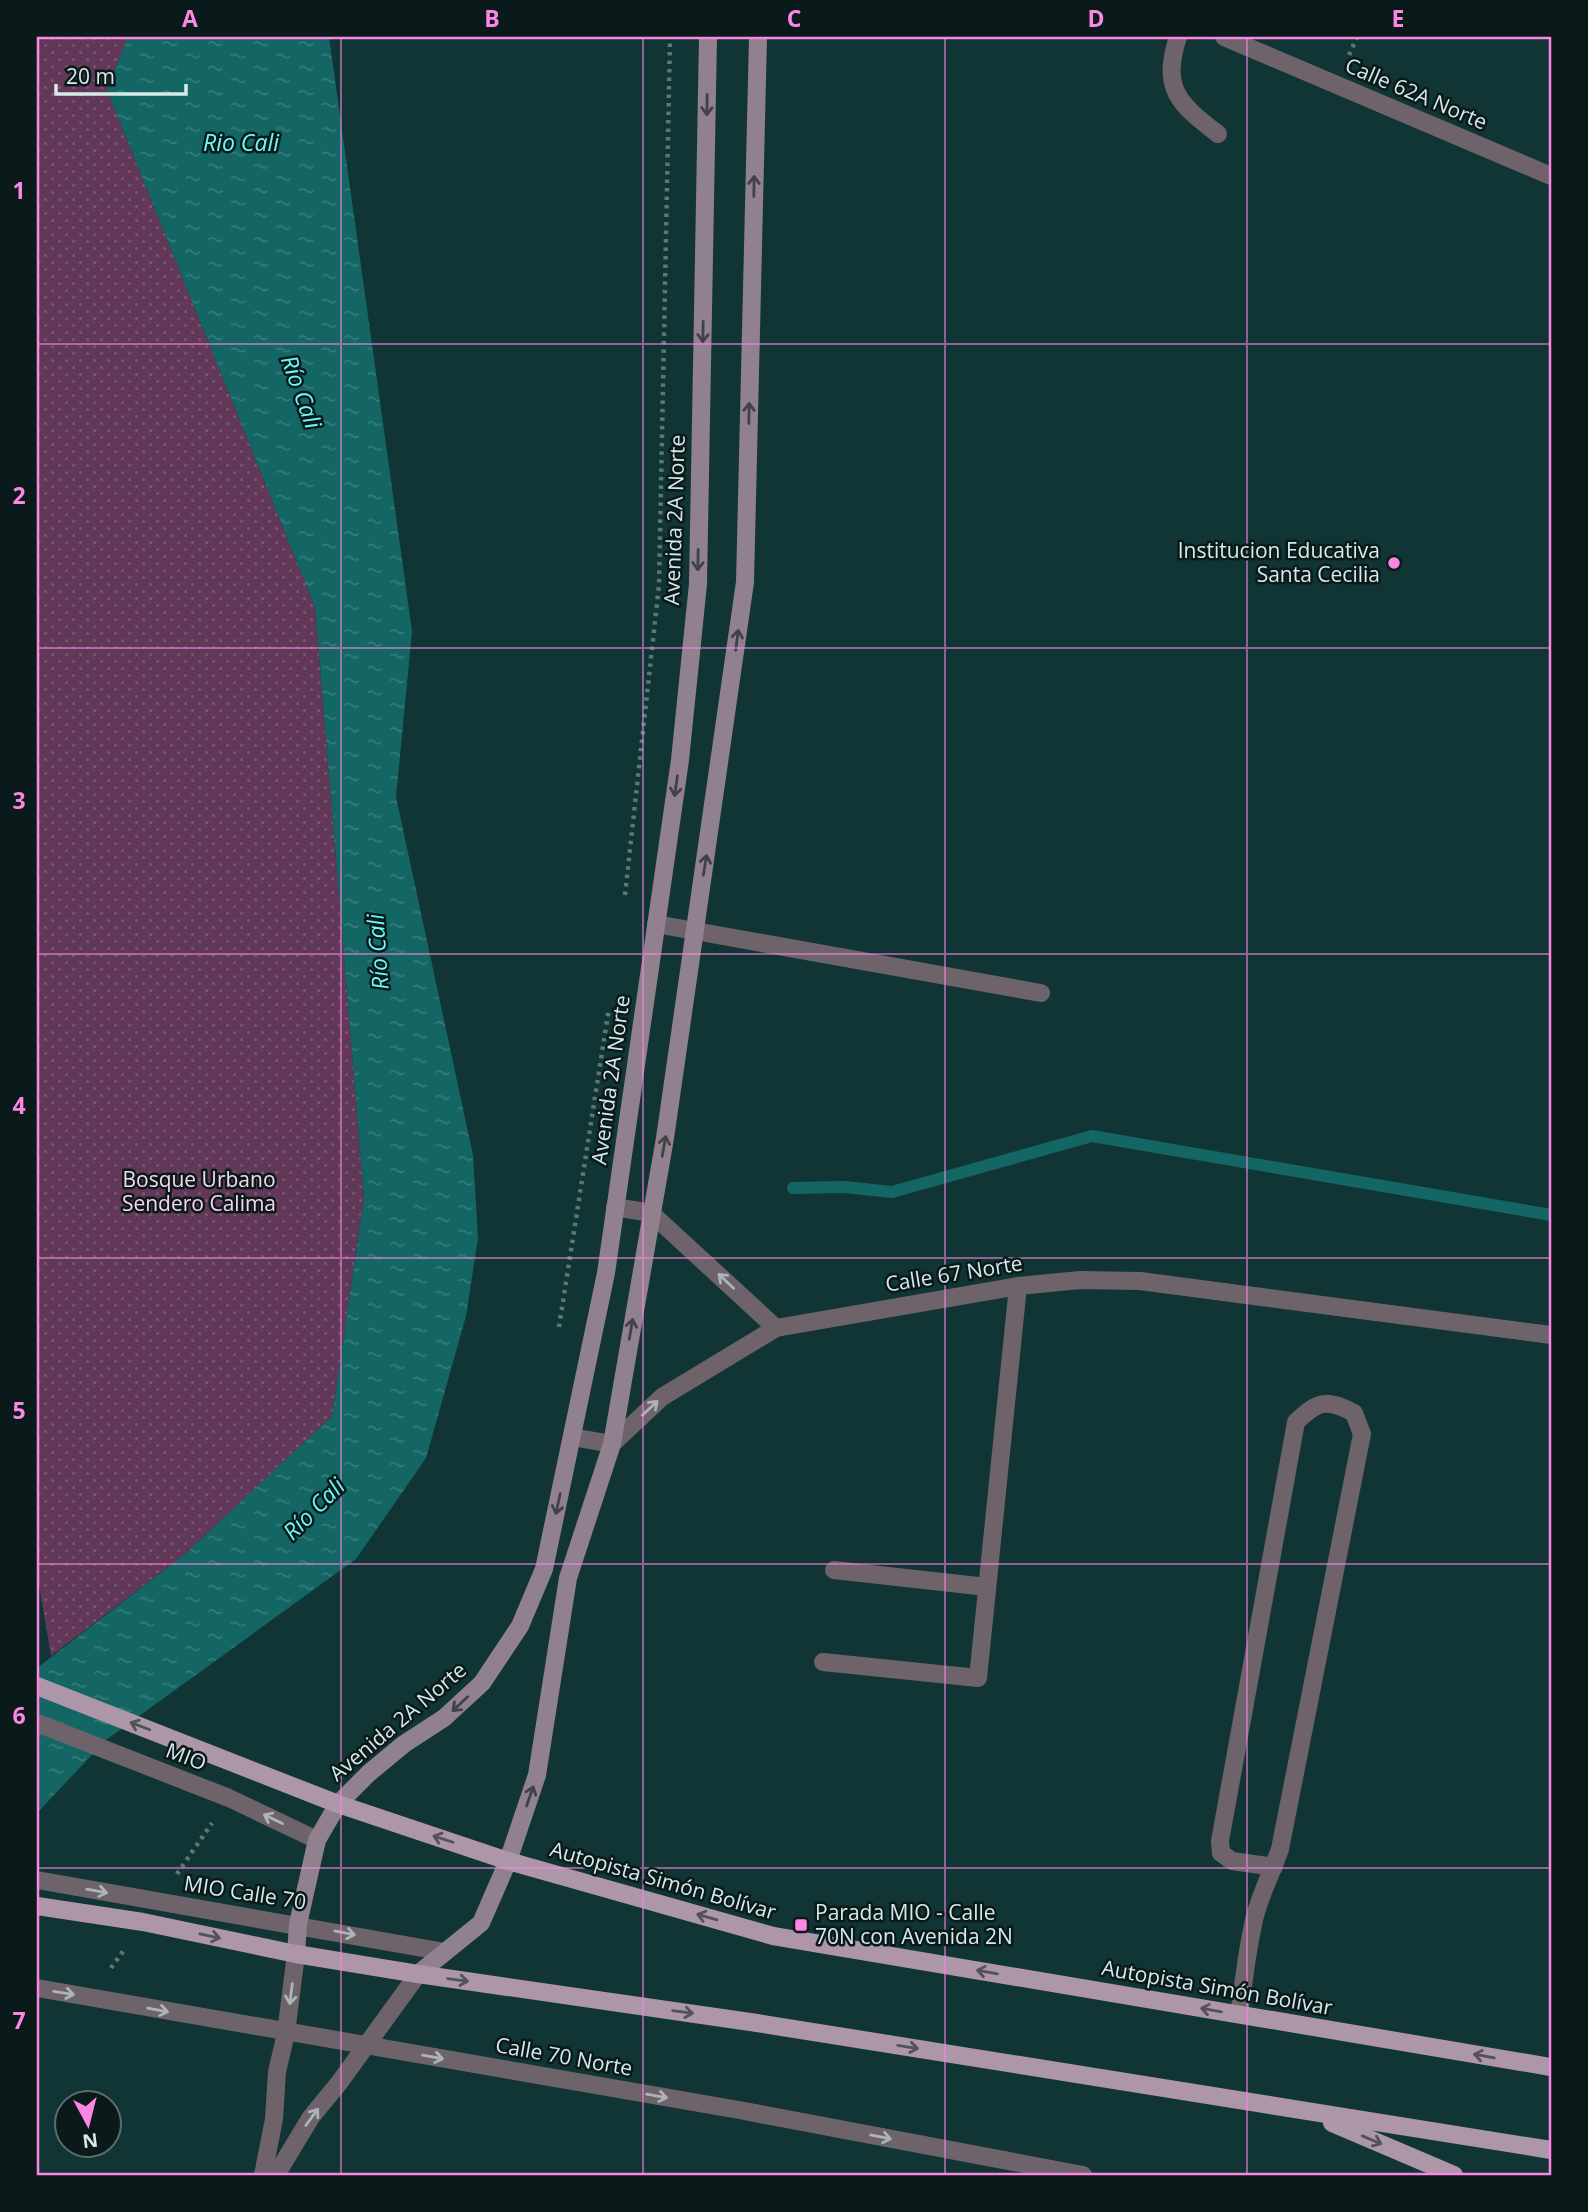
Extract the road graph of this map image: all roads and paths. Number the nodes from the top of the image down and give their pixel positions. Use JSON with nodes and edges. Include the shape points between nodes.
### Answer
{"nodes":[{"id":1,"x":670,"y":37,"type":"edge"},
{"id":2,"x":708,"y":37,"type":"edge"},
{"id":3,"x":758,"y":37,"type":"edge"},
{"id":4,"x":1178,"y":37,"type":"edge"},
{"id":5,"x":1224,"y":37,"type":"edge"},
{"id":6,"x":1219,"y":134,"type":"dead end"},
{"id":7,"x":1551,"y":176,"type":"edge"},
{"id":8,"x":624,"y":908,"type":"dead end"},
{"id":9,"x":656,"y":924,"type":"junction"},
{"id":10,"x":694,"y":933,"type":"junction"},
{"id":11,"x":1041,"y":993,"type":"dead end"},
{"id":12,"x":610,"y":1004,"type":"dead end"},
{"id":13,"x":615,"y":1207,"type":"junction"},
{"id":14,"x":651,"y":1213,"type":"junction"},
{"id":15,"x":1018,"y":1286,"type":"junction"},
{"id":16,"x":776,"y":1328,"type":"junction"},
{"id":17,"x":559,"y":1333,"type":"dead end"},
{"id":18,"x":1551,"y":1335,"type":"edge"},
{"id":19,"x":572,"y":1437,"type":"junction"},
{"id":20,"x":612,"y":1444,"type":"junction"},
{"id":21,"x":834,"y":1570,"type":"dead end"},
{"id":22,"x":987,"y":1587,"type":"junction"},
{"id":23,"x":823,"y":1662,"type":"dead end"},
{"id":24,"x":37,"y":1686,"type":"edge"},
{"id":25,"x":37,"y":1723,"type":"edge"},
{"id":26,"x":338,"y":1804,"type":"junction"},
{"id":27,"x":317,"y":1840,"type":"junction"},
{"id":28,"x":508,"y":1861,"type":"junction"},
{"id":29,"x":1274,"y":1867,"type":"junction"},
{"id":30,"x":37,"y":1880,"type":"edge"},
{"id":31,"x":37,"y":1906,"type":"edge"},
{"id":32,"x":299,"y":1924,"type":"junction"},
{"id":33,"x":445,"y":1952,"type":"junction"},
{"id":34,"x":296,"y":1954,"type":"junction"},
{"id":35,"x":418,"y":1974,"type":"junction"},
{"id":36,"x":37,"y":1988,"type":"edge"},
{"id":37,"x":1239,"y":2014,"type":"junction"},
{"id":38,"x":286,"y":2034,"type":"junction"},
{"id":39,"x":366,"y":2045,"type":"junction"},
{"id":40,"x":1551,"y":2067,"type":"edge"},
{"id":41,"x":1309,"y":2113,"type":"junction"},
{"id":42,"x":1551,"y":2150,"type":"edge"},
{"id":43,"x":263,"y":2175,"type":"edge"},
{"id":44,"x":276,"y":2175,"type":"edge"},
{"id":45,"x":1083,"y":2175,"type":"edge"},
{"id":46,"x":1454,"y":2175,"type":"edge"}],
"edges":[{"from":1,"to":8,"type":"path","via":[[659,585]]},
{"from":2,"to":9,"type":"main road","name":"Avenida 2A Norte","one_way":true,"via":[[698,584],[680,760]]},
{"from":10,"to":3,"type":"main road","one_way":true,"via":[[745,582]]},
{"from":4,"to":6,"type":"street","via":[[1173,53],[1174,91],[1185,108]]},
{"from":5,"to":7,"type":"street","name":"Calle 62A Norte"},
{"from":9,"to":10,"type":"street"},
{"from":9,"to":13,"type":"main road","name":"Avenida 2A Norte"},
{"from":10,"to":11,"type":"street"},
{"from":14,"to":10,"type":"main road","one_way":true},
{"from":12,"to":17,"type":"path"},
{"from":13,"to":14,"type":"street"},
{"from":13,"to":19,"type":"main road","name":"Avenida 2A Norte"},
{"from":16,"to":14,"type":"street","one_way":true},
{"from":20,"to":14,"type":"main road","one_way":true},
{"from":15,"to":16,"type":"street","name":"Calle 67 Norte"},
{"from":15,"to":18,"type":"street","name":"Calle 67 Norte","via":[[1140,1281]]},
{"from":15,"to":22,"type":"street"},
{"from":20,"to":16,"type":"street","name":"Calle 67 Norte","one_way":true,"via":[[662,1397]]},
{"from":19,"to":20,"type":"street"},
{"from":19,"to":26,"type":"main road","name":"Avenida 2A Norte","one_way":true,"via":[[544,1569],[515,1635],[482,1683],[444,1718],[369,1773]]},
{"from":28,"to":20,"type":"main road","one_way":true,"via":[[537,1775],[569,1578]]},
{"from":21,"to":22,"type":"street"},
{"from":22,"to":23,"type":"street","via":[[978,1678]]},
{"from":26,"to":24,"type":"main road","name":"Autopista Simón Bolívar","one_way":true},
{"from":27,"to":25,"type":"street","name":"MIO","one_way":true,"via":[[229,1798]]},
{"from":26,"to":27,"type":"main road","name":"Avenida 2A Norte"},
{"from":28,"to":26,"type":"main road","name":"Autopista Simón Bolívar","one_way":true},
{"from":27,"to":32,"type":"main road","name":"Avenida 2A Norte"},
{"from":28,"to":33,"type":"main road","via":[[481,1923]]},
{"from":37,"to":28,"type":"main road","name":"Autopista Simón Bolívar","one_way":true,"via":[[773,1936]]},
{"from":29,"to":29,"type":"street","via":[[1362,1434],[1354,1413],[1336,1403],[1313,1405],[1296,1422],[1220,1841],[1221,1853],[1232,1861]]},
{"from":29,"to":37,"type":"street","via":[[1254,1918]]},
{"from":30,"to":32,"type":"street","name":"MIO Calle 70","one_way":true},
{"from":31,"to":34,"type":"main road","one_way":true,"via":[[143,1922]]},
{"from":32,"to":33,"type":"street","name":"MIO Calle 70","one_way":true},
{"from":32,"to":34,"type":"main road","name":"Avenida 2A Norte"},
{"from":33,"to":35,"type":"main road"},
{"from":34,"to":35,"type":"main road"},
{"from":34,"to":38,"type":"street","name":"Avenida 2A Norte","one_way":true},
{"from":35,"to":39,"type":"street"},
{"from":35,"to":41,"type":"main road","one_way":true,"via":[[757,2023]]},
{"from":36,"to":38,"type":"street","name":"Calle 70 Norte","one_way":true},
{"from":40,"to":37,"type":"main road","name":"Autopista Simón Bolívar","one_way":true},
{"from":38,"to":39,"type":"street","name":"Calle 70 Norte"},
{"from":38,"to":43,"type":"street","name":"Avenida 2A Norte","via":[[276,2072],[274,2119]]},
{"from":44,"to":39,"type":"street","one_way":true,"via":[[311,2117]]},
{"from":39,"to":45,"type":"street","name":"Calle 70 Norte","one_way":true},
{"from":41,"to":42,"type":"main road"},
{"from":41,"to":46,"type":"main road","one_way":true}]}
